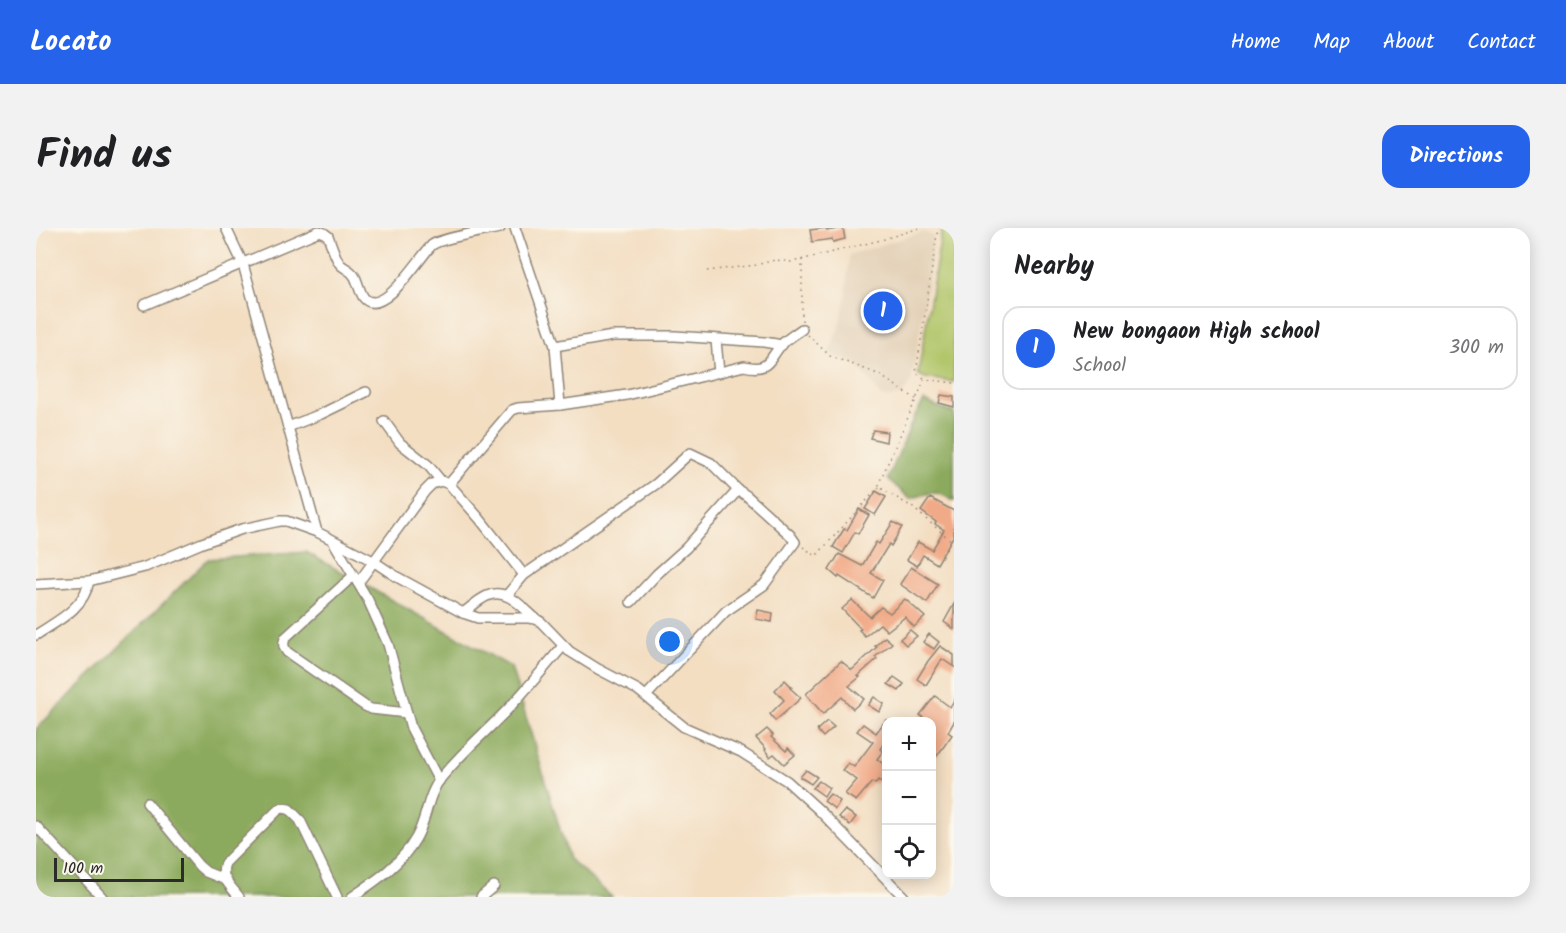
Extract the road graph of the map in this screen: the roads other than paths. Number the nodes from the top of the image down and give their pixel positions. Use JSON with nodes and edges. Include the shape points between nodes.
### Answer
{"nodes":[{"id":1,"x":226,"y":228,"type":"edge"},
{"id":2,"x":515,"y":228,"type":"edge"},
{"id":3,"x":495,"y":229,"type":"edge"},
{"id":4,"x":243,"y":264,"type":"junction"},
{"id":5,"x":144,"y":304,"type":"dead end"},
{"id":6,"x":802,"y":329,"type":"road end"},
{"id":7,"x":716,"y":340,"type":"junction"},
{"id":8,"x":782,"y":345,"type":"junction"},
{"id":9,"x":555,"y":346,"type":"junction"},
{"id":10,"x":719,"y":373,"type":"junction"},
{"id":11,"x":366,"y":392,"type":"dead end"},
{"id":12,"x":560,"y":405,"type":"junction"},
{"id":13,"x":384,"y":421,"type":"dead end"},
{"id":14,"x":288,"y":427,"type":"junction"},
{"id":15,"x":445,"y":482,"type":"junction"},
{"id":16,"x":738,"y":490,"type":"junction"},
{"id":17,"x":317,"y":532,"type":"junction"},
{"id":18,"x":331,"y":539,"type":"junction"},
{"id":19,"x":373,"y":561,"type":"junction"},
{"id":20,"x":525,"y":575,"type":"junction"},
{"id":21,"x":356,"y":580,"type":"junction"},
{"id":22,"x":88,"y":581,"type":"junction"},
{"id":23,"x":36,"y":584,"type":"edge"},
{"id":24,"x":507,"y":595,"type":"junction"},
{"id":25,"x":631,"y":602,"type":"dead end"},
{"id":26,"x":463,"y":613,"type":"junction"},
{"id":27,"x":536,"y":619,"type":"junction"},
{"id":28,"x":36,"y":635,"type":"edge"},
{"id":29,"x":563,"y":646,"type":"junction"},
{"id":30,"x":646,"y":696,"type":"junction"},
{"id":31,"x":407,"y":713,"type":"junction"},
{"id":32,"x":439,"y":781,"type":"junction"},
{"id":33,"x":147,"y":803,"type":"dead end"},
{"id":34,"x":36,"y":826,"type":"edge"},
{"id":35,"x":226,"y":880,"type":"junction"},
{"id":36,"x":494,"y":886,"type":"dead end"},
{"id":37,"x":102,"y":897,"type":"edge"},
{"id":38,"x":239,"y":897,"type":"edge"},
{"id":39,"x":338,"y":897,"type":"edge"},
{"id":40,"x":352,"y":897,"type":"edge"},
{"id":41,"x":481,"y":897,"type":"edge"},
{"id":42,"x":904,"y":897,"type":"edge"}],
"edges":[{"from":1,"to":4,"type":"street"},
{"from":2,"to":9,"type":"street"},
{"from":3,"to":4,"type":"street","via":[[434,244],[394,291],[375,302],[364,298],[351,270],[339,263],[328,236],[319,231]]},
{"from":4,"to":5,"type":"street"},
{"from":4,"to":14,"type":"street"},
{"from":6,"to":8,"type":"street"},
{"from":7,"to":8,"type":"street"},
{"from":7,"to":9,"type":"street","via":[[613,336]]},
{"from":7,"to":10,"type":"street"},
{"from":8,"to":10,"type":"street","via":[[762,367],[744,366]]},
{"from":9,"to":12,"type":"street"},
{"from":10,"to":12,"type":"street","via":[[627,395]]},
{"from":11,"to":14,"type":"street"},
{"from":12,"to":15,"type":"street","via":[[512,410]]},
{"from":13,"to":15,"type":"street","via":[[400,443]]},
{"from":14,"to":17,"type":"street"},
{"from":15,"to":19,"type":"street","via":[[432,484],[425,491]]},
{"from":15,"to":20,"type":"street"},
{"from":16,"to":20,"type":"street","via":[[711,463],[690,453],[656,484]]},
{"from":16,"to":25,"type":"street"},
{"from":16,"to":30,"type":"street","via":[[795,542],[764,585],[726,611]]},
{"from":17,"to":18,"type":"street"},
{"from":17,"to":22,"type":"street","via":[[285,520],[242,529],[145,567]]},
{"from":18,"to":19,"type":"street"},
{"from":18,"to":21,"type":"street"},
{"from":19,"to":21,"type":"street"},
{"from":19,"to":26,"type":"street"},
{"from":20,"to":24,"type":"street"},
{"from":21,"to":31,"type":"street","via":[[388,644]]},
{"from":21,"to":31,"type":"street","via":[[290,633],[283,648],[365,706]]},
{"from":22,"to":23,"type":"street"},
{"from":22,"to":28,"type":"street","via":[[81,602]]},
{"from":24,"to":26,"type":"street","via":[[493,594]]},
{"from":24,"to":27,"type":"street"},
{"from":26,"to":27,"type":"street","via":[[478,618]]},
{"from":27,"to":29,"type":"street"},
{"from":29,"to":30,"type":"street"},
{"from":29,"to":32,"type":"street"},
{"from":30,"to":42,"type":"street","via":[[684,727],[741,752],[787,781]]},
{"from":31,"to":32,"type":"street"},
{"from":32,"to":40,"type":"street","via":[[407,852]]},
{"from":33,"to":35,"type":"street","via":[[199,866]]},
{"from":34,"to":37,"type":"street"},
{"from":35,"to":38,"type":"street"},
{"from":35,"to":39,"type":"street","via":[[225,863],[277,811],[289,809],[300,820]]},
{"from":36,"to":41,"type":"street"}]}
